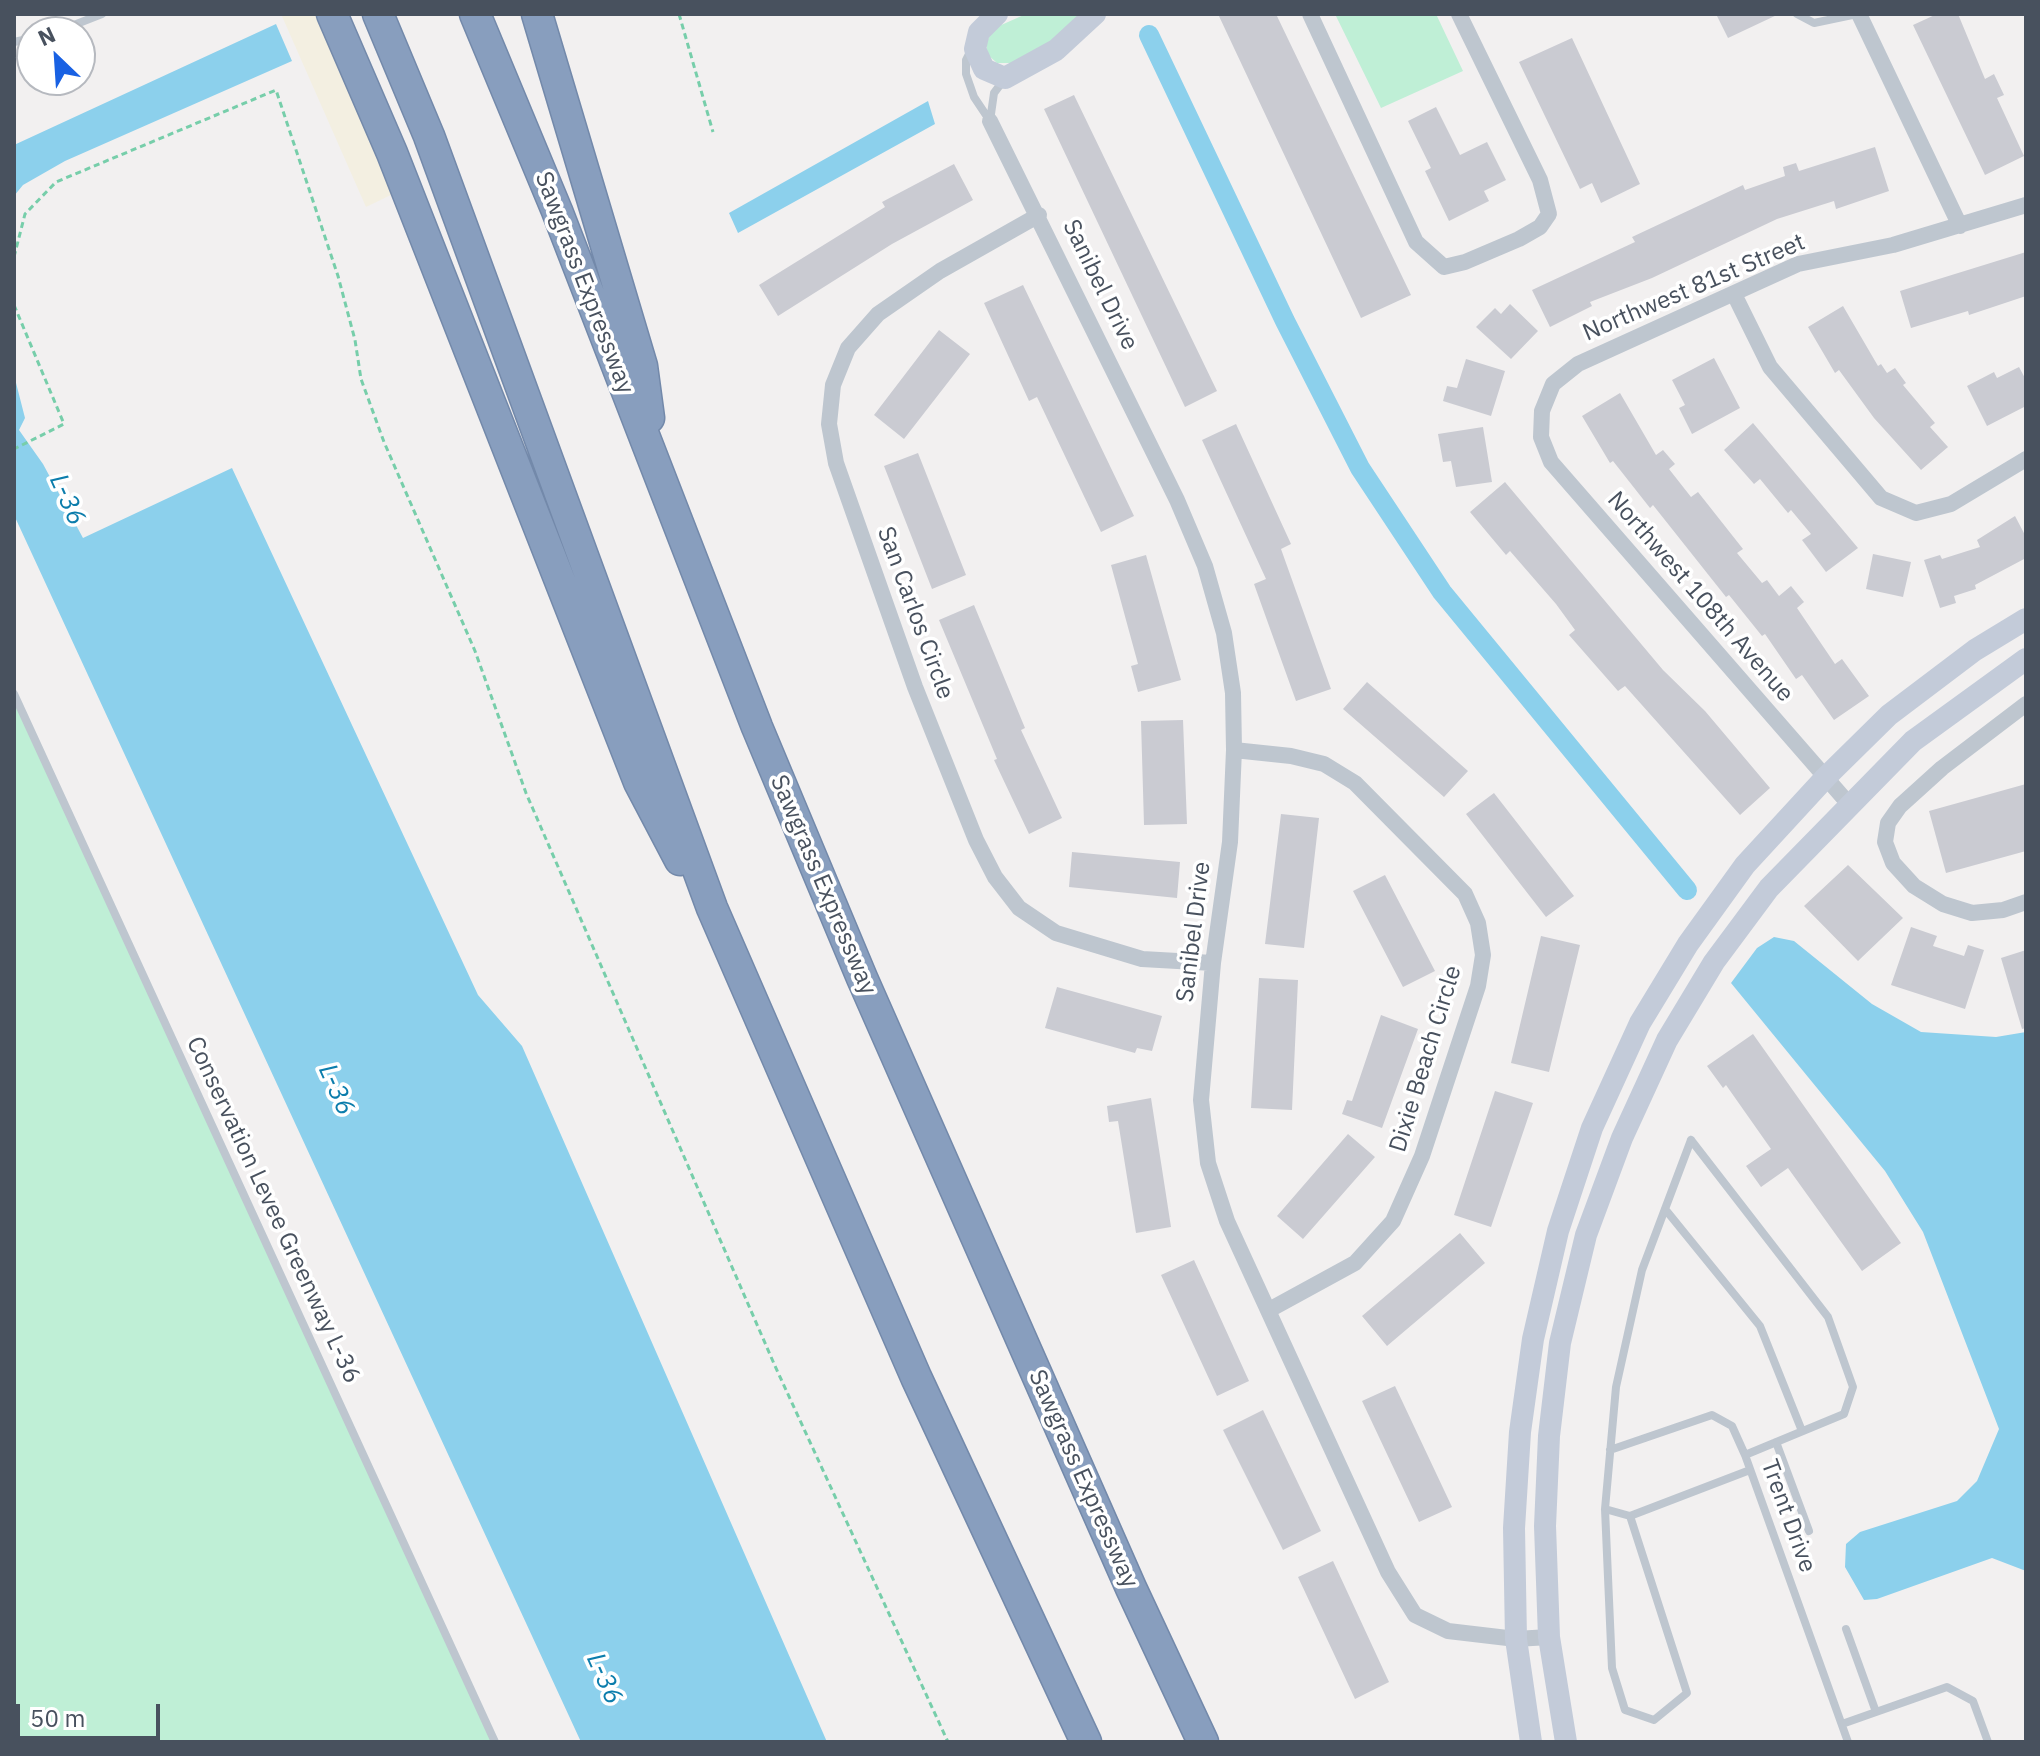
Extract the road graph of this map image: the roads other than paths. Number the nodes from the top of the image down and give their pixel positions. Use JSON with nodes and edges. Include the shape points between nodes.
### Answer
{"nodes":[{"id":1,"x":332,"y":14,"type":"edge"},
{"id":2,"x":378,"y":14,"type":"edge"},
{"id":3,"x":475,"y":14,"type":"edge"},
{"id":4,"x":537,"y":14,"type":"edge"},
{"id":5,"x":997,"y":14,"type":"edge"},
{"id":6,"x":1095,"y":14,"type":"edge"},
{"id":7,"x":1310,"y":14,"type":"edge"},
{"id":8,"x":1459,"y":14,"type":"edge"},
{"id":9,"x":1797,"y":14,"type":"edge"},
{"id":10,"x":1858,"y":14,"type":"edge"},
{"id":11,"x":976,"y":42,"type":"junction"},
{"id":12,"x":1005,"y":78,"type":"junction"},
{"id":13,"x":990,"y":121,"type":"junction"},
{"id":14,"x":2026,"y":205,"type":"edge"},
{"id":15,"x":1039,"y":215,"type":"junction"},
{"id":16,"x":1960,"y":226,"type":"junction"},
{"id":17,"x":1734,"y":294,"type":"junction"},
{"id":18,"x":1542,"y":411,"type":"joint"},
{"id":19,"x":2026,"y":459,"type":"edge"},
{"id":20,"x":656,"y":472,"type":"junction"},
{"id":21,"x":2026,"y":619,"type":"edge"},
{"id":22,"x":2026,"y":659,"type":"edge"},
{"id":23,"x":14,"y":694,"type":"edge"},
{"id":24,"x":2026,"y":704,"type":"edge"},
{"id":25,"x":1234,"y":750,"type":"junction"},
{"id":26,"x":1826,"y":777,"type":"junction"},
{"id":27,"x":1848,"y":803,"type":"junction"},
{"id":28,"x":2026,"y":902,"type":"edge"},
{"id":29,"x":712,"y":908,"type":"junction"},
{"id":30,"x":1213,"y":963,"type":"junction"},
{"id":31,"x":1665,"y":1209,"type":"junction"},
{"id":32,"x":1269,"y":1310,"type":"junction"},
{"id":33,"x":1802,"y":1431,"type":"junction"},
{"id":34,"x":1776,"y":1442,"type":"junction"},
{"id":35,"x":1610,"y":1450,"type":"junction"},
{"id":36,"x":1745,"y":1455,"type":"junction"},
{"id":37,"x":1750,"y":1470,"type":"junction"},
{"id":38,"x":1605,"y":1509,"type":"junction"},
{"id":39,"x":1630,"y":1516,"type":"junction"},
{"id":40,"x":1809,"y":1531,"type":"dead end"},
{"id":41,"x":1846,"y":1629,"type":"dead end"},
{"id":42,"x":1549,"y":1637,"type":"junction"},
{"id":43,"x":1516,"y":1639,"type":"junction"},
{"id":44,"x":1876,"y":1712,"type":"junction"},
{"id":45,"x":1842,"y":1724,"type":"junction"},
{"id":46,"x":1984,"y":1741,"type":"edge"},
{"id":47,"x":495,"y":1742,"type":"edge"},
{"id":48,"x":1086,"y":1742,"type":"edge"},
{"id":49,"x":1203,"y":1742,"type":"edge"},
{"id":50,"x":1531,"y":1742,"type":"edge"},
{"id":51,"x":1566,"y":1742,"type":"edge"},
{"id":52,"x":1848,"y":1742,"type":"edge"}],
"edges":[{"from":1,"to":29,"type":"highway","via":[[392,153],[639,782],[667,842]]},
{"from":2,"to":29,"type":"highway","via":[[429,136]]},
{"from":3,"to":20,"type":"highway","name":"Sawgrass Expressway"},
{"from":4,"to":20,"type":"highway","via":[[642,366]]},
{"from":5,"to":11,"type":"street"},
{"from":6,"to":12,"type":"street","via":[[1056,50]]},
{"from":7,"to":8,"type":"street","via":[[1416,242],[1444,267],[1519,239],[1540,227],[1549,214],[1540,180]]},
{"from":9,"to":10,"type":"lane","via":[[1814,23]]},
{"from":10,"to":16,"type":"street"},
{"from":11,"to":12,"type":"street","via":[[984,69]]},
{"from":11,"to":13,"type":"lane","name":"Sanibel Drive","via":[[966,60],[966,74]]},
{"from":12,"to":13,"type":"lane","via":[[994,93]]},
{"from":13,"to":15,"type":"street","name":"Sanibel Drive"},
{"from":14,"to":16,"type":"street","name":"Northwest 81st Street"},
{"from":15,"to":25,"type":"street","name":"Sanibel Drive","via":[[1205,566],[1224,633]]},
{"from":15,"to":30,"type":"street","name":"San Carlos Circle","via":[[940,271],[878,314],[848,348],[833,385],[829,424],[836,463],[915,687],[995,877],[1019,908],[1056,933],[1142,959]]},
{"from":16,"to":17,"type":"street","name":"Northwest 81st Street","via":[[1798,264]]},
{"from":17,"to":18,"type":"street","name":"Northwest 81st Street","via":[[1578,364],[1553,384]]},
{"from":17,"to":19,"type":"street","via":[[1770,367],[1881,498],[1916,513],[1951,504]]},
{"from":18,"to":26,"type":"street","name":"Northwest 108th Avenue","via":[[1541,437],[1551,462]]},
{"from":20,"to":49,"type":"highway","name":"Sawgrass Expressway","via":[[862,978]]},
{"from":21,"to":26,"type":"street","via":[[1889,715]]},
{"from":22,"to":27,"type":"street","via":[[1913,741]]},
{"from":23,"to":47,"type":"lane","name":"Conservation Levee Greenway L-36"},
{"from":24,"to":28,"type":"street","via":[[1900,806],[1888,823],[1885,842],[1893,863],[1914,886],[1943,904],[1972,913]]},
{"from":25,"to":30,"type":"street","name":"Sanibel Drive","via":[[1230,842]]},
{"from":25,"to":32,"type":"street","name":"Dixie Beach Circle","via":[[1324,764],[1355,783],[1465,894],[1478,923],[1483,955],[1478,986],[1431,1127],[1393,1221],[1355,1263]]},
{"from":26,"to":27,"type":"street","name":"Northwest 108th Avenue"},
{"from":26,"to":43,"type":"street","via":[[1745,865],[1688,944],[1640,1023],[1592,1128],[1558,1231],[1533,1339],[1514,1528]]},
{"from":27,"to":42,"type":"street","via":[[1769,888],[1714,962],[1660,1054],[1622,1138],[1582,1250],[1560,1343],[1545,1526]]},
{"from":29,"to":48,"type":"highway","via":[[916,1377]]},
{"from":30,"to":32,"type":"street","name":"Sanibel Drive","via":[[1201,1100],[1208,1163],[1227,1221]]},
{"from":31,"to":33,"type":"lane","via":[[1760,1326]]},
{"from":31,"to":33,"type":"lane","via":[[1691,1140],[1828,1317],[1853,1387],[1844,1414]]},
{"from":31,"to":35,"type":"lane","via":[[1639,1285],[1616,1387]]},
{"from":32,"to":43,"type":"street","name":"Sanibel Drive","via":[[1388,1572],[1415,1615],[1448,1631]]},
{"from":33,"to":34,"type":"lane"},
{"from":34,"to":36,"type":"lane"},
{"from":34,"to":40,"type":"lane"},
{"from":35,"to":36,"type":"lane","name":"Trent Drive","via":[[1712,1415],[1732,1426]]},
{"from":35,"to":38,"type":"lane"},
{"from":36,"to":37,"type":"lane","name":"Trent Drive"},
{"from":37,"to":39,"type":"lane"},
{"from":37,"to":45,"type":"lane","name":"Trent Drive"},
{"from":38,"to":39,"type":"lane"},
{"from":38,"to":39,"type":"lane","via":[[1612,1668],[1625,1710],[1654,1720],[1687,1693]]},
{"from":41,"to":44,"type":"lane"},
{"from":42,"to":43,"type":"street","name":"Sanibel Drive"},
{"from":42,"to":51,"type":"street"},
{"from":43,"to":50,"type":"street"},
{"from":44,"to":45,"type":"lane"},
{"from":44,"to":46,"type":"lane","via":[[1947,1687],[1973,1701]]},
{"from":45,"to":52,"type":"lane","name":"Trent Drive"}]}
